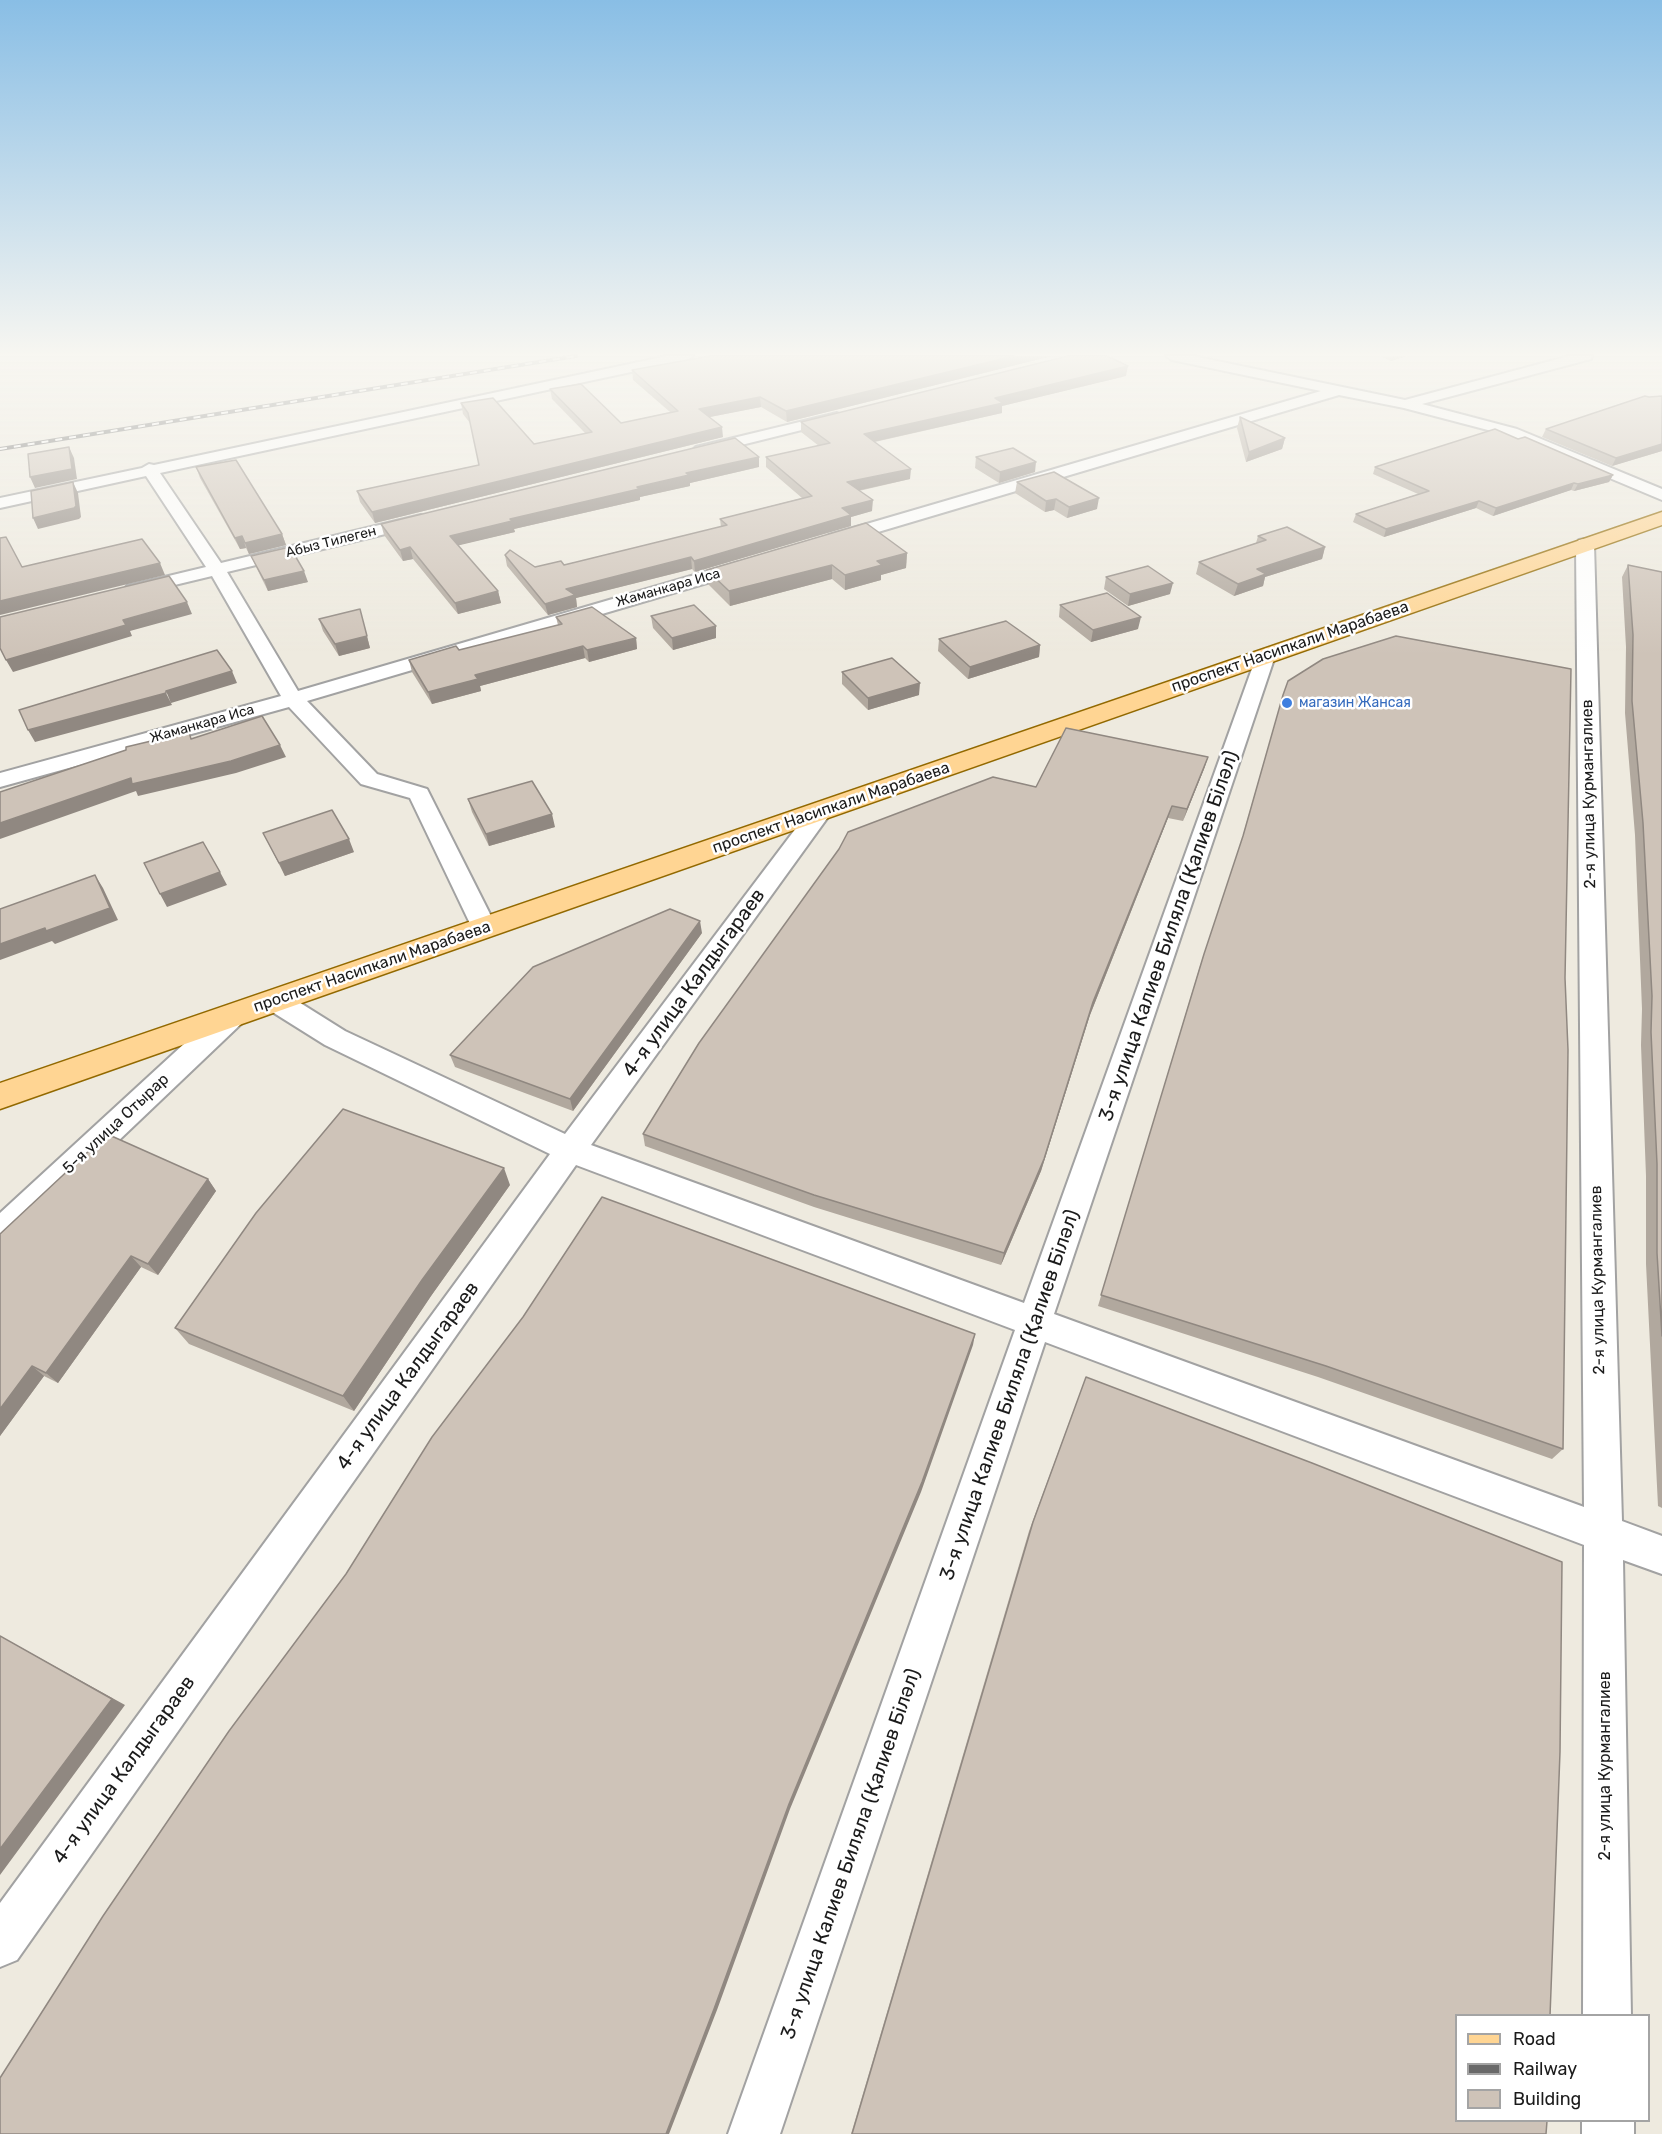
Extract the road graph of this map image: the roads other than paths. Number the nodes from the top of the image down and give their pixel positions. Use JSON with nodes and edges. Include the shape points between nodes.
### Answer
{"nodes":[{"id":1,"x":213,"y":456,"type":"edge"},
{"id":2,"x":1116,"y":456,"type":"edge"},
{"id":3,"x":1568,"y":456,"type":"edge"},
{"id":4,"x":149,"y":469,"type":"junction"},
{"id":5,"x":1662,"y":495,"type":"edge"},
{"id":6,"x":0,"y":503,"type":"edge"},
{"id":7,"x":436,"y":516,"type":"edge"},
{"id":8,"x":1662,"y":518,"type":"edge"},
{"id":9,"x":820,"y":543,"type":"edge"},
{"id":10,"x":1585,"y":544,"type":"junction"},
{"id":11,"x":763,"y":560,"type":"edge"},
{"id":12,"x":217,"y":570,"type":"junction"},
{"id":13,"x":114,"y":595,"type":"edge"},
{"id":14,"x":1265,"y":656,"type":"junction"},
{"id":15,"x":293,"y":699,"type":"junction"},
{"id":16,"x":0,"y":780,"type":"edge"},
{"id":17,"x":820,"y":812,"type":"junction"},
{"id":18,"x":484,"y":928,"type":"junction"},
{"id":19,"x":276,"y":1001,"type":"junction"},
{"id":20,"x":232,"y":1016,"type":"junction"},
{"id":21,"x":0,"y":1096,"type":"edge"},
{"id":22,"x":570,"y":1150,"type":"junction"},
{"id":23,"x":0,"y":1233,"type":"edge"},
{"id":24,"x":1034,"y":1323,"type":"junction"},
{"id":25,"x":1603,"y":1533,"type":"junction"},
{"id":26,"x":1662,"y":1555,"type":"edge"},
{"id":27,"x":0,"y":1943,"type":"edge"},
{"id":28,"x":1607,"y":2014,"type":"edge"},
{"id":29,"x":754,"y":2134,"type":"edge"}],
"edges":[{"from":1,"to":4,"type":"street"},
{"from":2,"to":9,"type":"street"},
{"from":3,"to":5,"type":"street"},
{"from":4,"to":6,"type":"street"},
{"from":4,"to":12,"type":"street"},
{"from":7,"to":12,"type":"street","name":"Абыз Тилеген"},
{"from":8,"to":10,"type":"main road","name":"проспект Насипкали Марабаева"},
{"from":10,"to":14,"type":"main road","name":"проспект Насипкали Марабаева"},
{"from":10,"to":25,"type":"street","name":"2-я улица Курмангалиев"},
{"from":11,"to":15,"type":"street","name":"Жаманкара Иса"},
{"from":12,"to":13,"type":"street","name":"Абыз Тилеген"},
{"from":12,"to":15,"type":"street"},
{"from":14,"to":17,"type":"main road","name":"проспект Насипкали Марабаева"},
{"from":14,"to":24,"type":"street","name":"3-я улица Калиев Биляла (Қалиев Біләл)"},
{"from":15,"to":16,"type":"street","name":"Жаманкара Иса"},
{"from":15,"to":18,"type":"street","via":[[369,778],[419,795]]},
{"from":17,"to":18,"type":"main road","name":"проспект Насипкали Марабаева"},
{"from":17,"to":22,"type":"street","name":"4-я улица Калдыгараев"},
{"from":18,"to":19,"type":"main road","name":"проспект Насипкали Марабаева"},
{"from":19,"to":20,"type":"main road","name":"проспект Насипкали Марабаева"},
{"from":19,"to":22,"type":"street","via":[[335,1038]]},
{"from":20,"to":21,"type":"main road","name":"проспект Насипкали Марабаева"},
{"from":20,"to":23,"type":"street","name":"5-я улица Отырар"},
{"from":22,"to":24,"type":"street"},
{"from":22,"to":27,"type":"street","name":"4-я улица Калдыгараев"},
{"from":24,"to":25,"type":"street"},
{"from":24,"to":29,"type":"street","name":"3-я улица Калиев Биляла (Қалиев Біләл)"},
{"from":25,"to":26,"type":"street"},
{"from":25,"to":28,"type":"street","name":"2-я улица Курмангалиев"}]}
